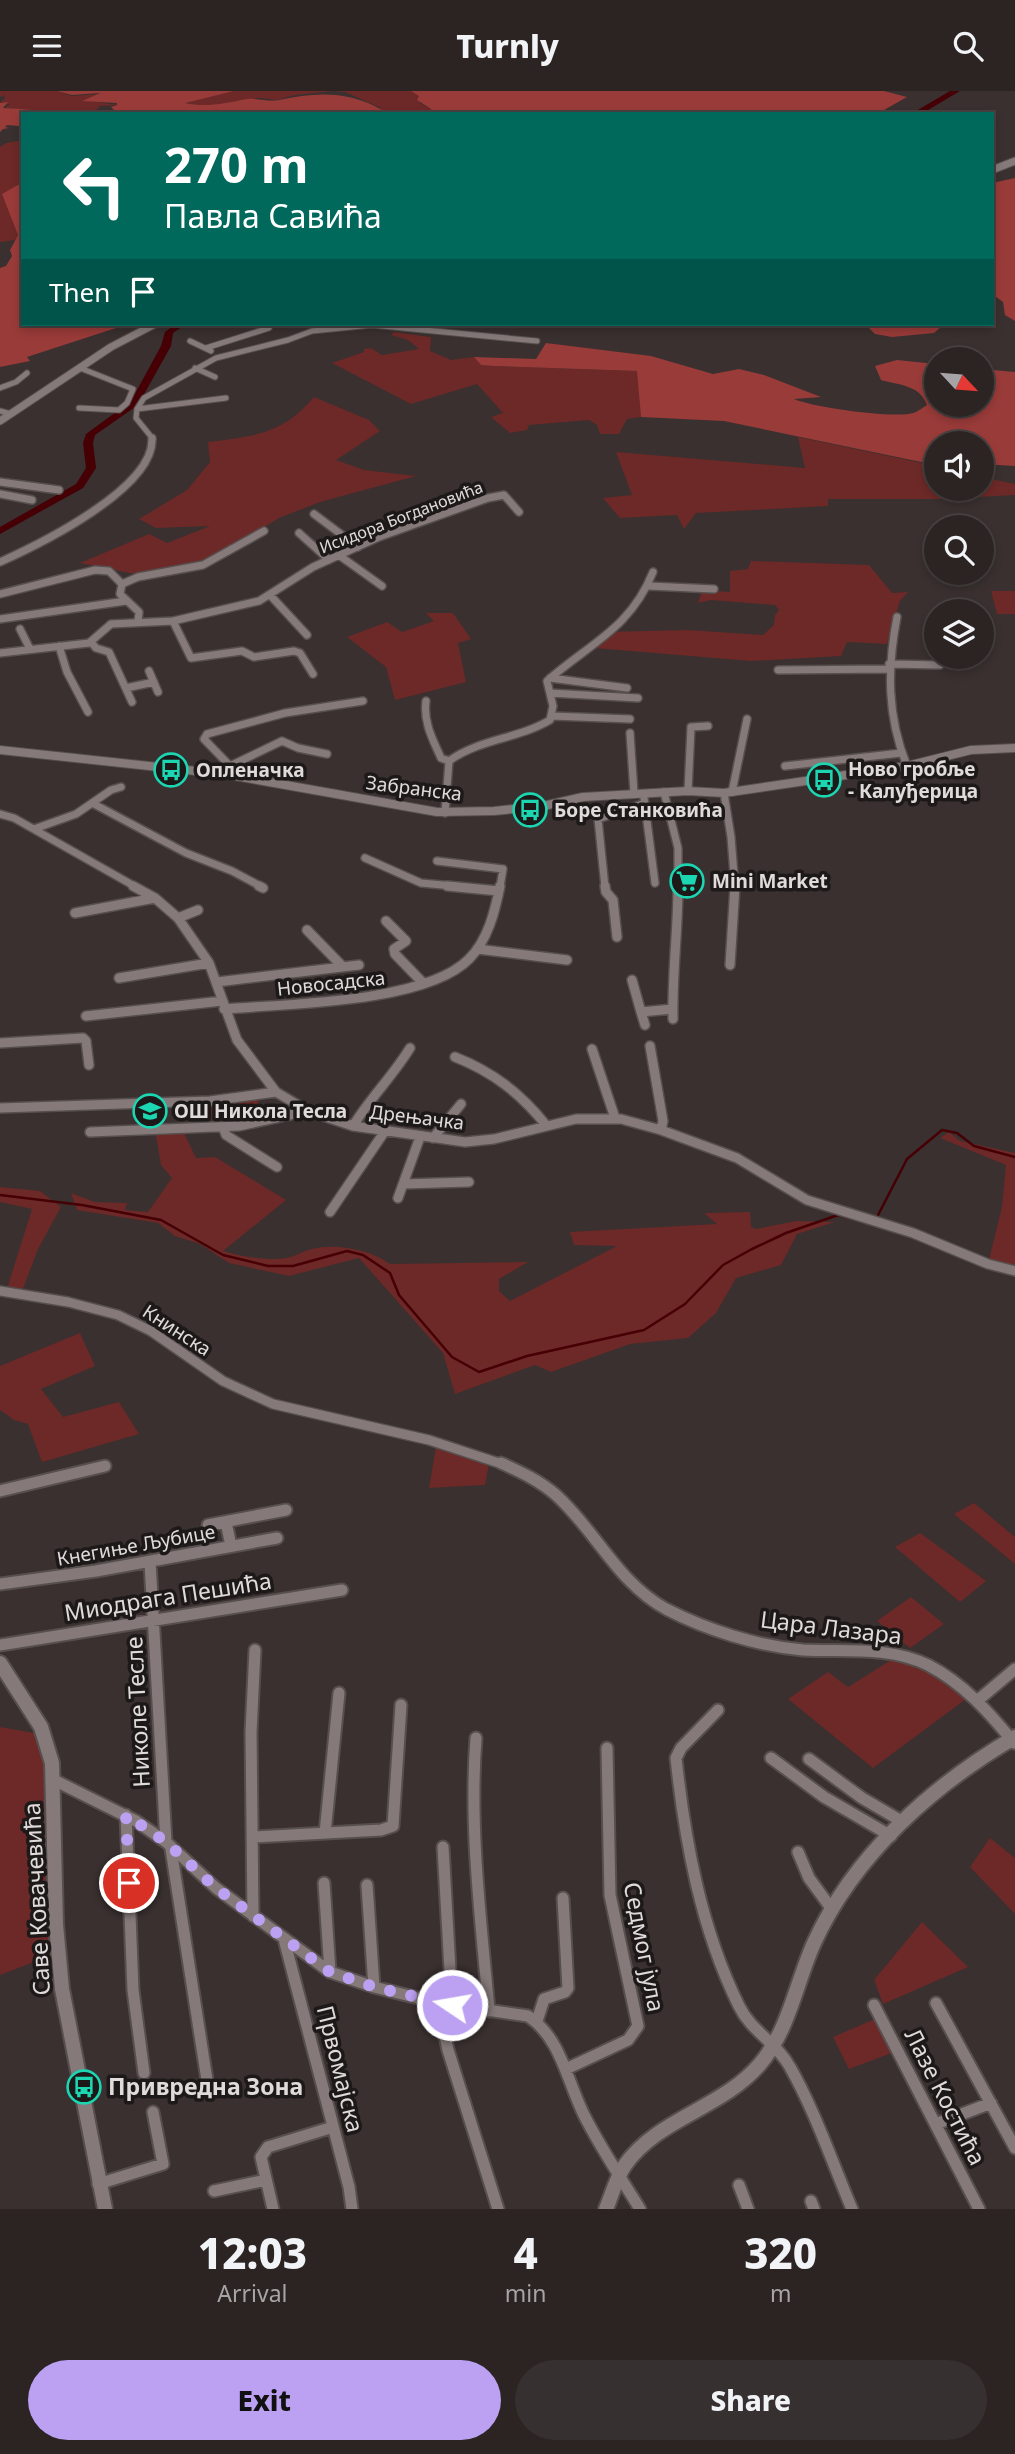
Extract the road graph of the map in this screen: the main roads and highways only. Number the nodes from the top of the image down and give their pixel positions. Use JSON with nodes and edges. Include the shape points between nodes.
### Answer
{"nodes":[{"id":1,"x":1015,"y":161,"type":"edge"},
{"id":2,"x":994,"y":169,"type":"edge"},
{"id":3,"x":152,"y":326,"type":"edge"},
{"id":4,"x":10,"y":414,"type":"joint"},
{"id":5,"x":0,"y":421,"type":"edge"}],
"edges":[{"from":1,"to":2,"type":"main road"},
{"from":3,"to":4,"type":"main road"},
{"from":4,"to":5,"type":"main road"}]}
